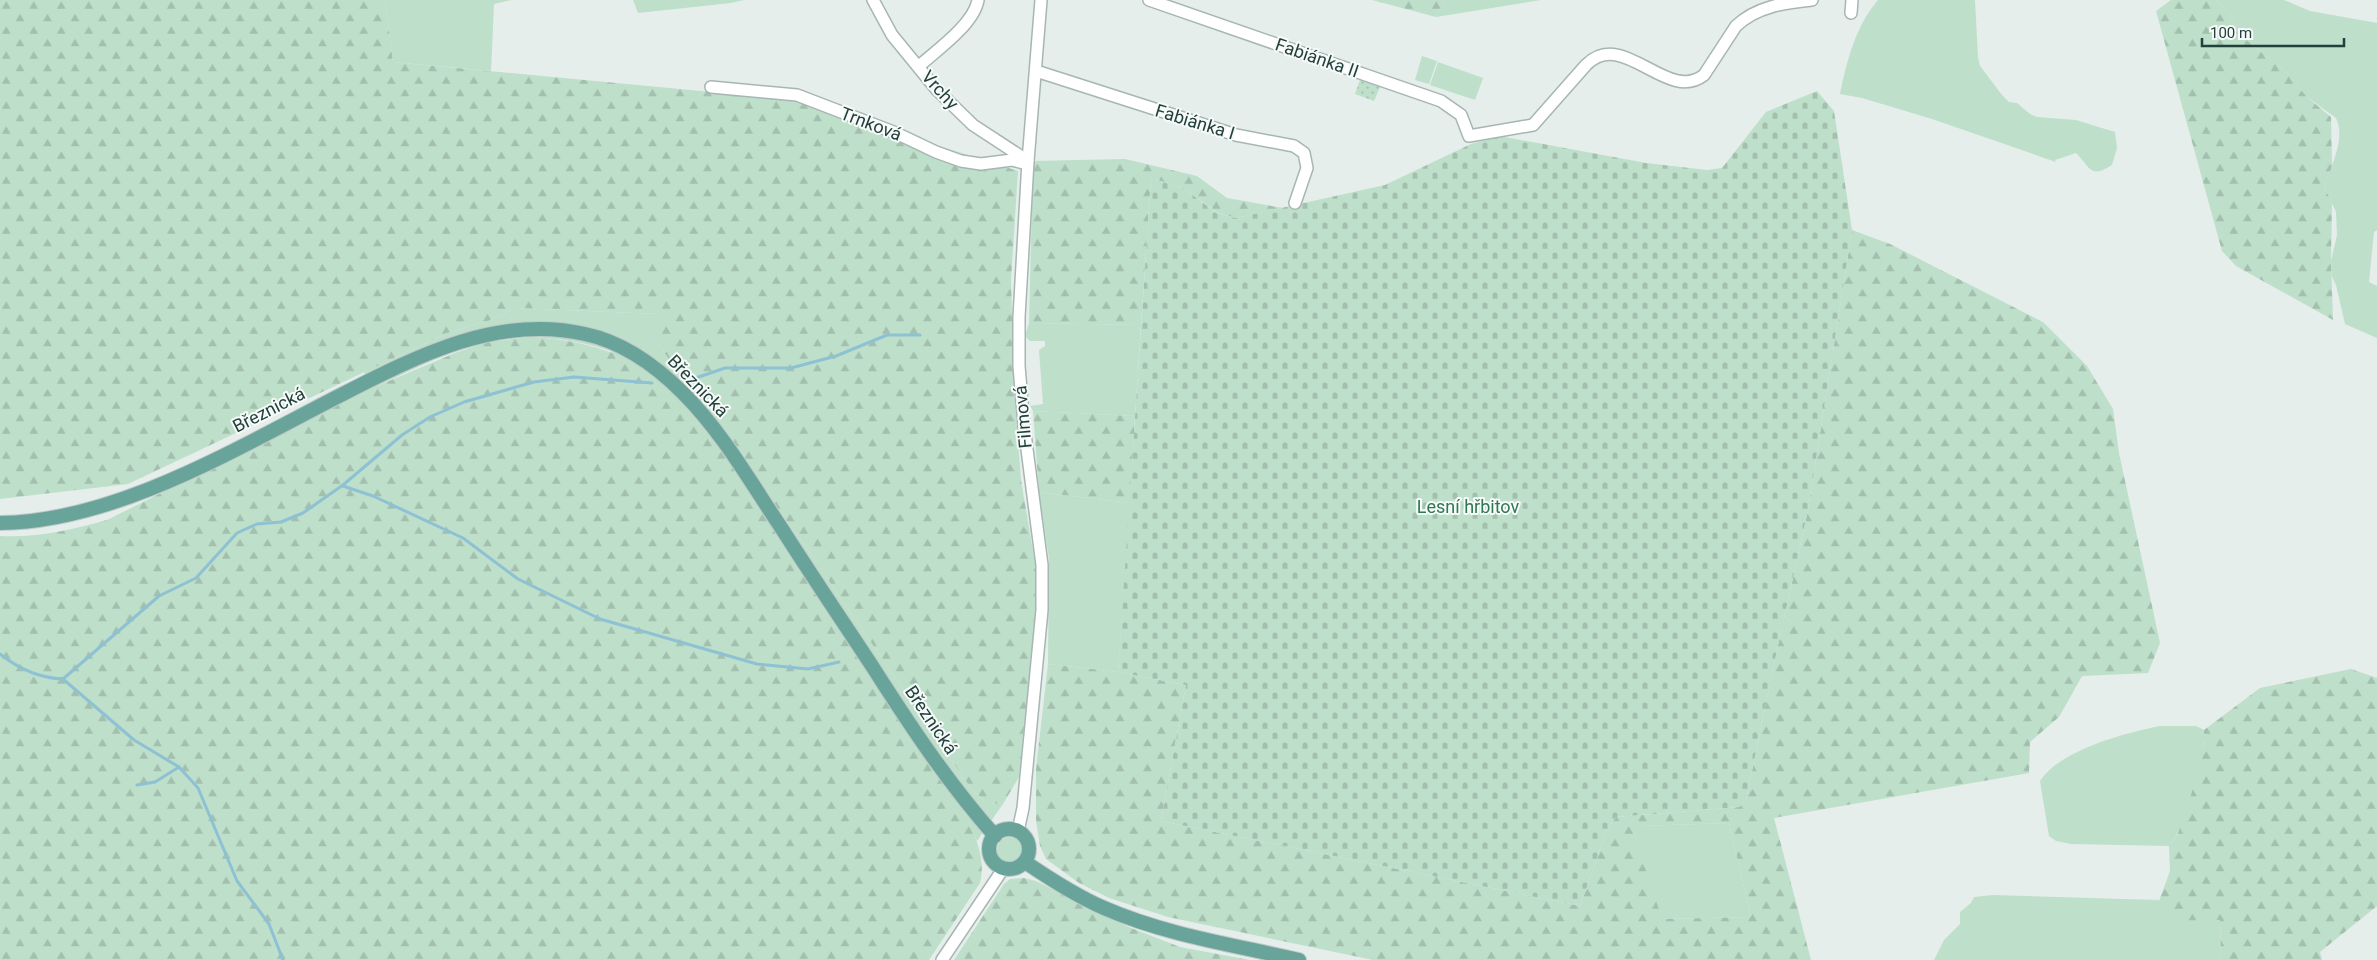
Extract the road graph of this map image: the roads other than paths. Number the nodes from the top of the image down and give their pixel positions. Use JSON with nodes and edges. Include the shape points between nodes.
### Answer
{"nodes":[{"id":1,"x":873,"y":0,"type":"edge"},
{"id":2,"x":978,"y":0,"type":"edge"},
{"id":3,"x":1041,"y":0,"type":"edge"},
{"id":4,"x":1149,"y":0,"type":"edge"},
{"id":5,"x":1812,"y":0,"type":"edge"},
{"id":6,"x":1852,"y":0,"type":"edge"},
{"id":7,"x":1851,"y":13,"type":"dead end"},
{"id":8,"x":919,"y":66,"type":"junction"},
{"id":9,"x":1036,"y":71,"type":"junction"},
{"id":10,"x":711,"y":87,"type":"dead end"},
{"id":11,"x":1028,"y":162,"type":"junction"},
{"id":12,"x":1295,"y":203,"type":"dead end"},
{"id":13,"x":0,"y":523,"type":"edge"},
{"id":14,"x":1018,"y":831,"type":"junction"},
{"id":15,"x":995,"y":836,"type":"junction"},
{"id":16,"x":1025,"y":862,"type":"junction"},
{"id":17,"x":1003,"y":868,"type":"junction"},
{"id":18,"x":942,"y":960,"type":"edge"},
{"id":19,"x":1299,"y":960,"type":"edge"}],
"edges":[{"from":1,"to":8,"type":"street","name":"Vrchy","via":[[892,35]]},
{"from":2,"to":8,"type":"street","via":[[976,9],[960,29]]},
{"from":3,"to":9,"type":"street","name":"Filmová"},
{"from":4,"to":5,"type":"street","name":"Fabiánka II","via":[[1441,101],[1461,115],[1469,136],[1533,125],[1586,65],[1602,54],[1615,54],[1677,81],[1696,80],[1704,75],[1743,19],[1771,6]]},
{"from":6,"to":7,"type":"street"},
{"from":8,"to":11,"type":"street","name":"Vrchy","via":[[937,90],[973,125]]},
{"from":9,"to":11,"type":"street","name":"Filmová"},
{"from":9,"to":12,"type":"street","name":"Fabiánka I","via":[[1236,135],[1294,146],[1304,153],[1307,168]]},
{"from":10,"to":11,"type":"street","name":"Trnková","via":[[797,95],[961,160],[981,164],[1012,160]]},
{"from":11,"to":14,"type":"street","name":"Filmová","via":[[1019,366],[1042,565],[1042,610],[1024,808]]},
{"from":13,"to":15,"type":"main road","name":"Březnická","via":[[52,519],[118,501],[240,446],[401,366],[475,336],[515,329],[587,334],[607,341],[657,369],[709,423],[914,730],[952,784]]},
{"from":14,"to":15,"type":"main road","via":[[1004,830]]},
{"from":14,"to":16,"type":"main road","via":[[1028,843]]},
{"from":15,"to":17,"type":"main road","via":[[990,854]]},
{"from":16,"to":17,"type":"main road","via":[[1017,868]]},
{"from":16,"to":19,"type":"main road","via":[[1072,892],[1123,916],[1195,937]]},
{"from":17,"to":18,"type":"street"}]}
